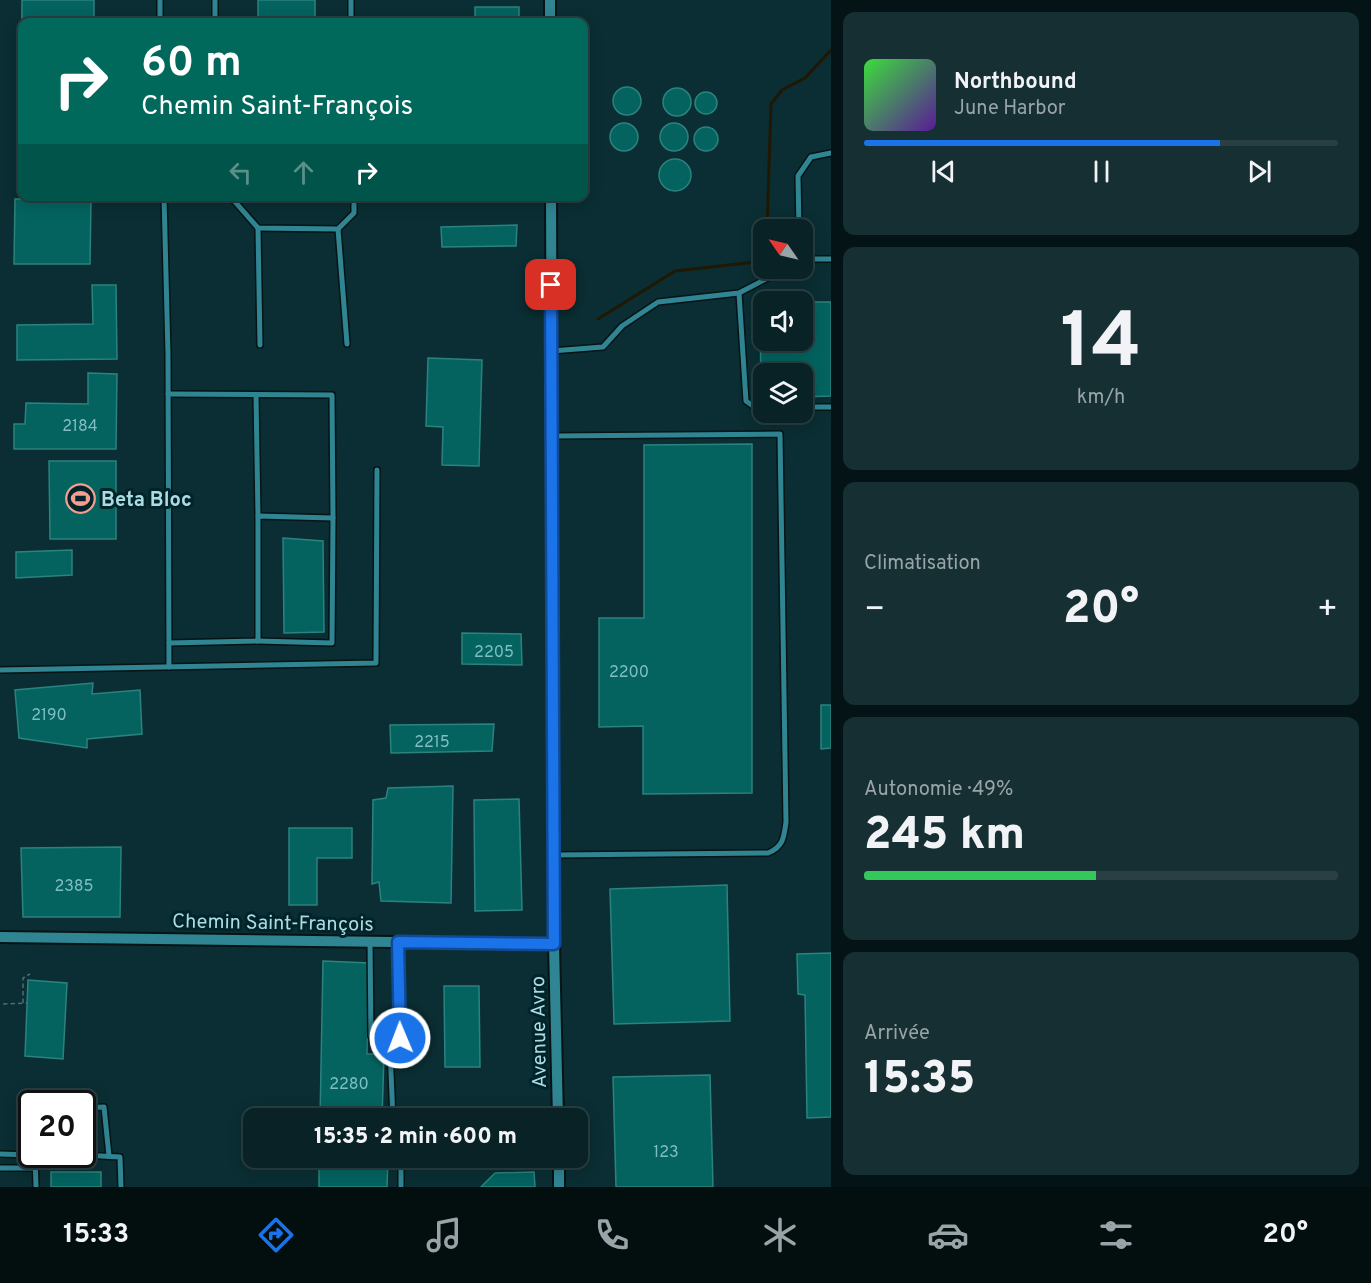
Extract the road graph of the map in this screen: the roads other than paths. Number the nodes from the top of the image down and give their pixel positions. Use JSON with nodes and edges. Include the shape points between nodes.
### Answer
{"nodes":[{"id":1,"x":160,"y":0,"type":"edge"},
{"id":2,"x":215,"y":0,"type":"edge"},
{"id":3,"x":351,"y":0,"type":"edge"},
{"id":4,"x":550,"y":0,"type":"edge"},
{"id":5,"x":160,"y":18,"type":"edge"},
{"id":6,"x":215,"y":18,"type":"edge"},
{"id":7,"x":351,"y":18,"type":"edge"},
{"id":8,"x":550,"y":18,"type":"edge"},
{"id":9,"x":831,"y":153,"type":"edge"},
{"id":10,"x":164,"y":201,"type":"edge"},
{"id":11,"x":234,"y":201,"type":"edge"},
{"id":12,"x":354,"y":201,"type":"edge"},
{"id":13,"x":551,"y":201,"type":"edge"},
{"id":14,"x":799,"y":219,"type":"edge"},
{"id":15,"x":258,"y":228,"type":"junction"},
{"id":16,"x":338,"y":228,"type":"junction"},
{"id":17,"x":813,"y":259,"type":"edge"},
{"id":18,"x":831,"y":260,"type":"edge"},
{"id":19,"x":766,"y":279,"type":"edge"},
{"id":20,"x":739,"y":293,"type":"junction"},
{"id":21,"x":347,"y":344,"type":"dead end"},
{"id":22,"x":260,"y":345,"type":"dead end"},
{"id":23,"x":551,"y":351,"type":"junction"},
{"id":24,"x":168,"y":394,"type":"junction"},
{"id":25,"x":256,"y":395,"type":"junction"},
{"id":26,"x":753,"y":406,"type":"edge"},
{"id":27,"x":813,"y":407,"type":"edge"},
{"id":28,"x":831,"y":407,"type":"edge"},
{"id":29,"x":552,"y":436,"type":"junction"},
{"id":30,"x":377,"y":470,"type":"dead end"},
{"id":31,"x":258,"y":516,"type":"junction"},
{"id":32,"x":333,"y":518,"type":"junction"},
{"id":33,"x":258,"y":641,"type":"junction"},
{"id":34,"x":169,"y":643,"type":"junction"},
{"id":35,"x":169,"y":667,"type":"junction"},
{"id":36,"x":0,"y":670,"type":"edge"},
{"id":37,"x":554,"y":855,"type":"junction"},
{"id":38,"x":0,"y":937,"type":"edge"},
{"id":39,"x":370,"y":941,"type":"junction"},
{"id":40,"x":398,"y":942,"type":"junction"},
{"id":41,"x":554,"y":944,"type":"junction"},
{"id":42,"x":390,"y":1049,"type":"junction"},
{"id":43,"x":96,"y":1107,"type":"edge"},
{"id":44,"x":393,"y":1108,"type":"edge"},
{"id":45,"x":558,"y":1108,"type":"edge"},
{"id":46,"x":0,"y":1154,"type":"edge"},
{"id":47,"x":18,"y":1155,"type":"edge"},
{"id":48,"x":96,"y":1156,"type":"edge"},
{"id":49,"x":109,"y":1156,"type":"junction"},
{"id":50,"x":0,"y":1168,"type":"edge"},
{"id":51,"x":18,"y":1168,"type":"edge"},
{"id":52,"x":35,"y":1168,"type":"edge"},
{"id":53,"x":401,"y":1168,"type":"edge"},
{"id":54,"x":559,"y":1168,"type":"edge"},
{"id":55,"x":36,"y":1187,"type":"edge"},
{"id":56,"x":121,"y":1187,"type":"edge"},
{"id":57,"x":401,"y":1187,"type":"edge"},
{"id":58,"x":559,"y":1187,"type":"edge"}],
"edges":[{"from":1,"to":5,"type":"lane"},
{"from":2,"to":6,"type":"lane"},
{"from":3,"to":7,"type":"lane"},
{"from":4,"to":8,"type":"street"},
{"from":9,"to":14,"type":"lane","via":[[811,157],[798,176]]},
{"from":10,"to":24,"type":"lane"},
{"from":11,"to":15,"type":"lane"},
{"from":12,"to":16,"type":"lane","via":[[354,213]]},
{"from":13,"to":23,"type":"street"},
{"from":15,"to":16,"type":"lane"},
{"from":15,"to":22,"type":"lane"},
{"from":16,"to":21,"type":"lane"},
{"from":17,"to":18,"type":"lane"},
{"from":19,"to":20,"type":"lane"},
{"from":20,"to":23,"type":"lane","via":[[658,302],[622,326],[603,347]]},
{"from":20,"to":26,"type":"lane","via":[[746,400]]},
{"from":23,"to":29,"type":"street"},
{"from":24,"to":25,"type":"lane"},
{"from":24,"to":34,"type":"lane"},
{"from":25,"to":31,"type":"lane"},
{"from":25,"to":32,"type":"lane","via":[[332,395]]},
{"from":27,"to":28,"type":"lane"},
{"from":29,"to":37,"type":"street"},
{"from":29,"to":37,"type":"lane","via":[[780,434],[786,822],[778,849],[768,853]]},
{"from":30,"to":35,"type":"lane","via":[[376,663]]},
{"from":31,"to":32,"type":"lane"},
{"from":31,"to":33,"type":"lane"},
{"from":32,"to":33,"type":"lane","via":[[332,643]]},
{"from":33,"to":34,"type":"lane"},
{"from":34,"to":35,"type":"lane"},
{"from":35,"to":36,"type":"lane"},
{"from":37,"to":41,"type":"street"},
{"from":38,"to":39,"type":"street","name":"Chemin Saint-François"},
{"from":39,"to":40,"type":"street","name":"Chemin Saint-François"},
{"from":39,"to":42,"type":"lane","via":[[372,1036],[380,1046]]},
{"from":40,"to":41,"type":"street","name":"Chemin Saint-François"},
{"from":40,"to":42,"type":"lane","via":[[400,1038]]},
{"from":41,"to":45,"type":"street","name":"Avenue Avro"},
{"from":42,"to":44,"type":"lane"},
{"from":43,"to":49,"type":"lane","via":[[104,1107]]},
{"from":46,"to":47,"type":"lane"},
{"from":48,"to":49,"type":"lane"},
{"from":49,"to":56,"type":"lane","via":[[120,1157]]},
{"from":50,"to":51,"type":"lane"},
{"from":52,"to":55,"type":"lane"},
{"from":53,"to":57,"type":"lane"},
{"from":54,"to":58,"type":"street"}]}
